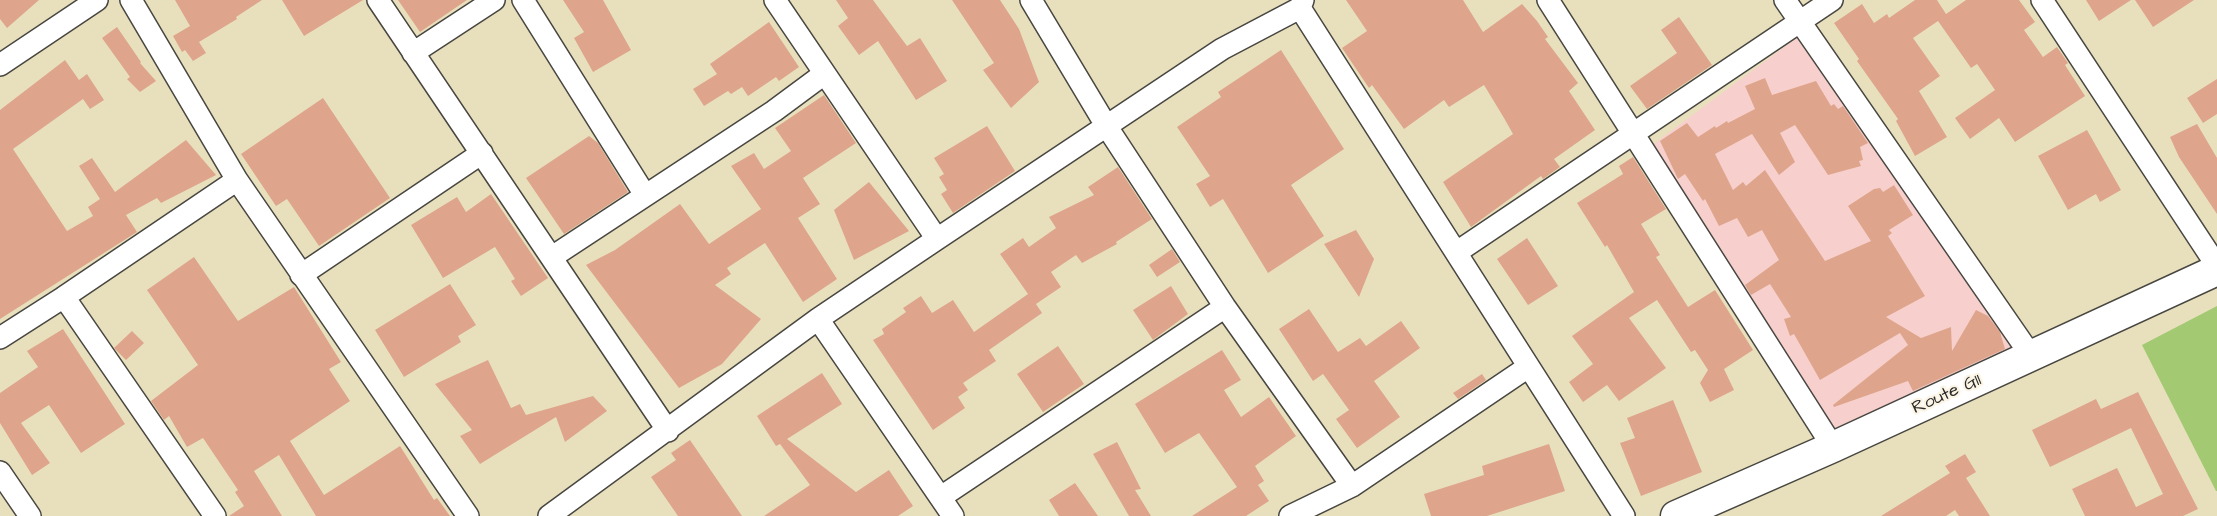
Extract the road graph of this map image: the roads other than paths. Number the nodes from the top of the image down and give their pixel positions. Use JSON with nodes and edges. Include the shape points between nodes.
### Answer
{"nodes":[{"id":1,"x":97,"y":0,"type":"edge"},
{"id":2,"x":131,"y":0,"type":"edge"},
{"id":3,"x":378,"y":0,"type":"edge"},
{"id":4,"x":494,"y":0,"type":"edge"},
{"id":5,"x":523,"y":0,"type":"edge"},
{"id":6,"x":775,"y":0,"type":"edge"},
{"id":7,"x":1548,"y":0,"type":"edge"},
{"id":8,"x":1785,"y":0,"type":"edge"},
{"id":9,"x":1832,"y":0,"type":"edge"},
{"id":10,"x":2042,"y":0,"type":"edge"},
{"id":11,"x":1034,"y":1,"type":"edge"},
{"id":12,"x":1301,"y":4,"type":"edge"},
{"id":13,"x":1799,"y":22,"type":"junction"},
{"id":14,"x":413,"y":53,"type":"junction"},
{"id":15,"x":0,"y":65,"type":"edge"},
{"id":16,"x":824,"y":74,"type":"junction"},
{"id":17,"x":1107,"y":127,"type":"junction"},
{"id":18,"x":1633,"y":134,"type":"junction"},
{"id":19,"x":482,"y":153,"type":"junction"},
{"id":20,"x":237,"y":180,"type":"junction"},
{"id":21,"x":645,"y":195,"type":"junction"},
{"id":22,"x":937,"y":239,"type":"junction"},
{"id":23,"x":1457,"y":252,"type":"junction"},
{"id":24,"x":552,"y":257,"type":"junction"},
{"id":25,"x":2217,"y":266,"type":"edge"},
{"id":26,"x":2217,"y":270,"type":"edge"},
{"id":27,"x":301,"y":275,"type":"junction"},
{"id":28,"x":64,"y":297,"type":"junction"},
{"id":29,"x":1225,"y":307,"type":"junction"},
{"id":30,"x":818,"y":319,"type":"junction"},
{"id":31,"x":0,"y":338,"type":"edge"},
{"id":32,"x":2032,"y":357,"type":"junction"},
{"id":33,"x":1528,"y":367,"type":"junction"},
{"id":34,"x":668,"y":431,"type":"junction"},
{"id":35,"x":1833,"y":447,"type":"junction"},
{"id":36,"x":0,"y":472,"type":"edge"},
{"id":37,"x":1352,"y":486,"type":"junction"},
{"id":38,"x":941,"y":497,"type":"junction"},
{"id":39,"x":30,"y":516,"type":"edge"},
{"id":40,"x":215,"y":516,"type":"edge"},
{"id":41,"x":468,"y":516,"type":"edge"},
{"id":42,"x":549,"y":516,"type":"edge"},
{"id":43,"x":953,"y":516,"type":"edge"},
{"id":44,"x":1290,"y":516,"type":"edge"},
{"id":45,"x":1624,"y":516,"type":"edge"},
{"id":46,"x":1676,"y":516,"type":"edge"}],
"edges":[{"from":1,"to":15,"type":"street"},
{"from":2,"to":20,"type":"street"},
{"from":3,"to":14,"type":"street"},
{"from":4,"to":14,"type":"street"},
{"from":5,"to":21,"type":"street"},
{"from":6,"to":16,"type":"street"},
{"from":7,"to":18,"type":"street"},
{"from":8,"to":13,"type":"street"},
{"from":9,"to":13,"type":"street"},
{"from":10,"to":25,"type":"street"},
{"from":11,"to":17,"type":"street"},
{"from":12,"to":17,"type":"street","via":[[1222,49]]},
{"from":12,"to":23,"type":"street"},
{"from":13,"to":18,"type":"street"},
{"from":13,"to":32,"type":"street"},
{"from":14,"to":19,"type":"street"},
{"from":16,"to":21,"type":"street"},
{"from":16,"to":22,"type":"street"},
{"from":17,"to":22,"type":"street"},
{"from":17,"to":29,"type":"street"},
{"from":18,"to":23,"type":"street"},
{"from":18,"to":35,"type":"street"},
{"from":19,"to":24,"type":"street"},
{"from":19,"to":27,"type":"street"},
{"from":20,"to":27,"type":"street"},
{"from":20,"to":28,"type":"street"},
{"from":21,"to":24,"type":"street"},
{"from":22,"to":30,"type":"street"},
{"from":23,"to":33,"type":"street"},
{"from":24,"to":34,"type":"street"},
{"from":26,"to":32,"type":"street","name":"Route G11"},
{"from":27,"to":41,"type":"street"},
{"from":28,"to":31,"type":"street"},
{"from":28,"to":40,"type":"street"},
{"from":29,"to":37,"type":"street"},
{"from":29,"to":38,"type":"street"},
{"from":30,"to":34,"type":"street"},
{"from":30,"to":38,"type":"street"},
{"from":32,"to":35,"type":"street","name":"Route G11"},
{"from":33,"to":37,"type":"street"},
{"from":33,"to":45,"type":"street"},
{"from":34,"to":42,"type":"street"},
{"from":35,"to":46,"type":"street","name":"Route G11"},
{"from":36,"to":39,"type":"street"},
{"from":37,"to":44,"type":"street"},
{"from":38,"to":43,"type":"street"}]}
